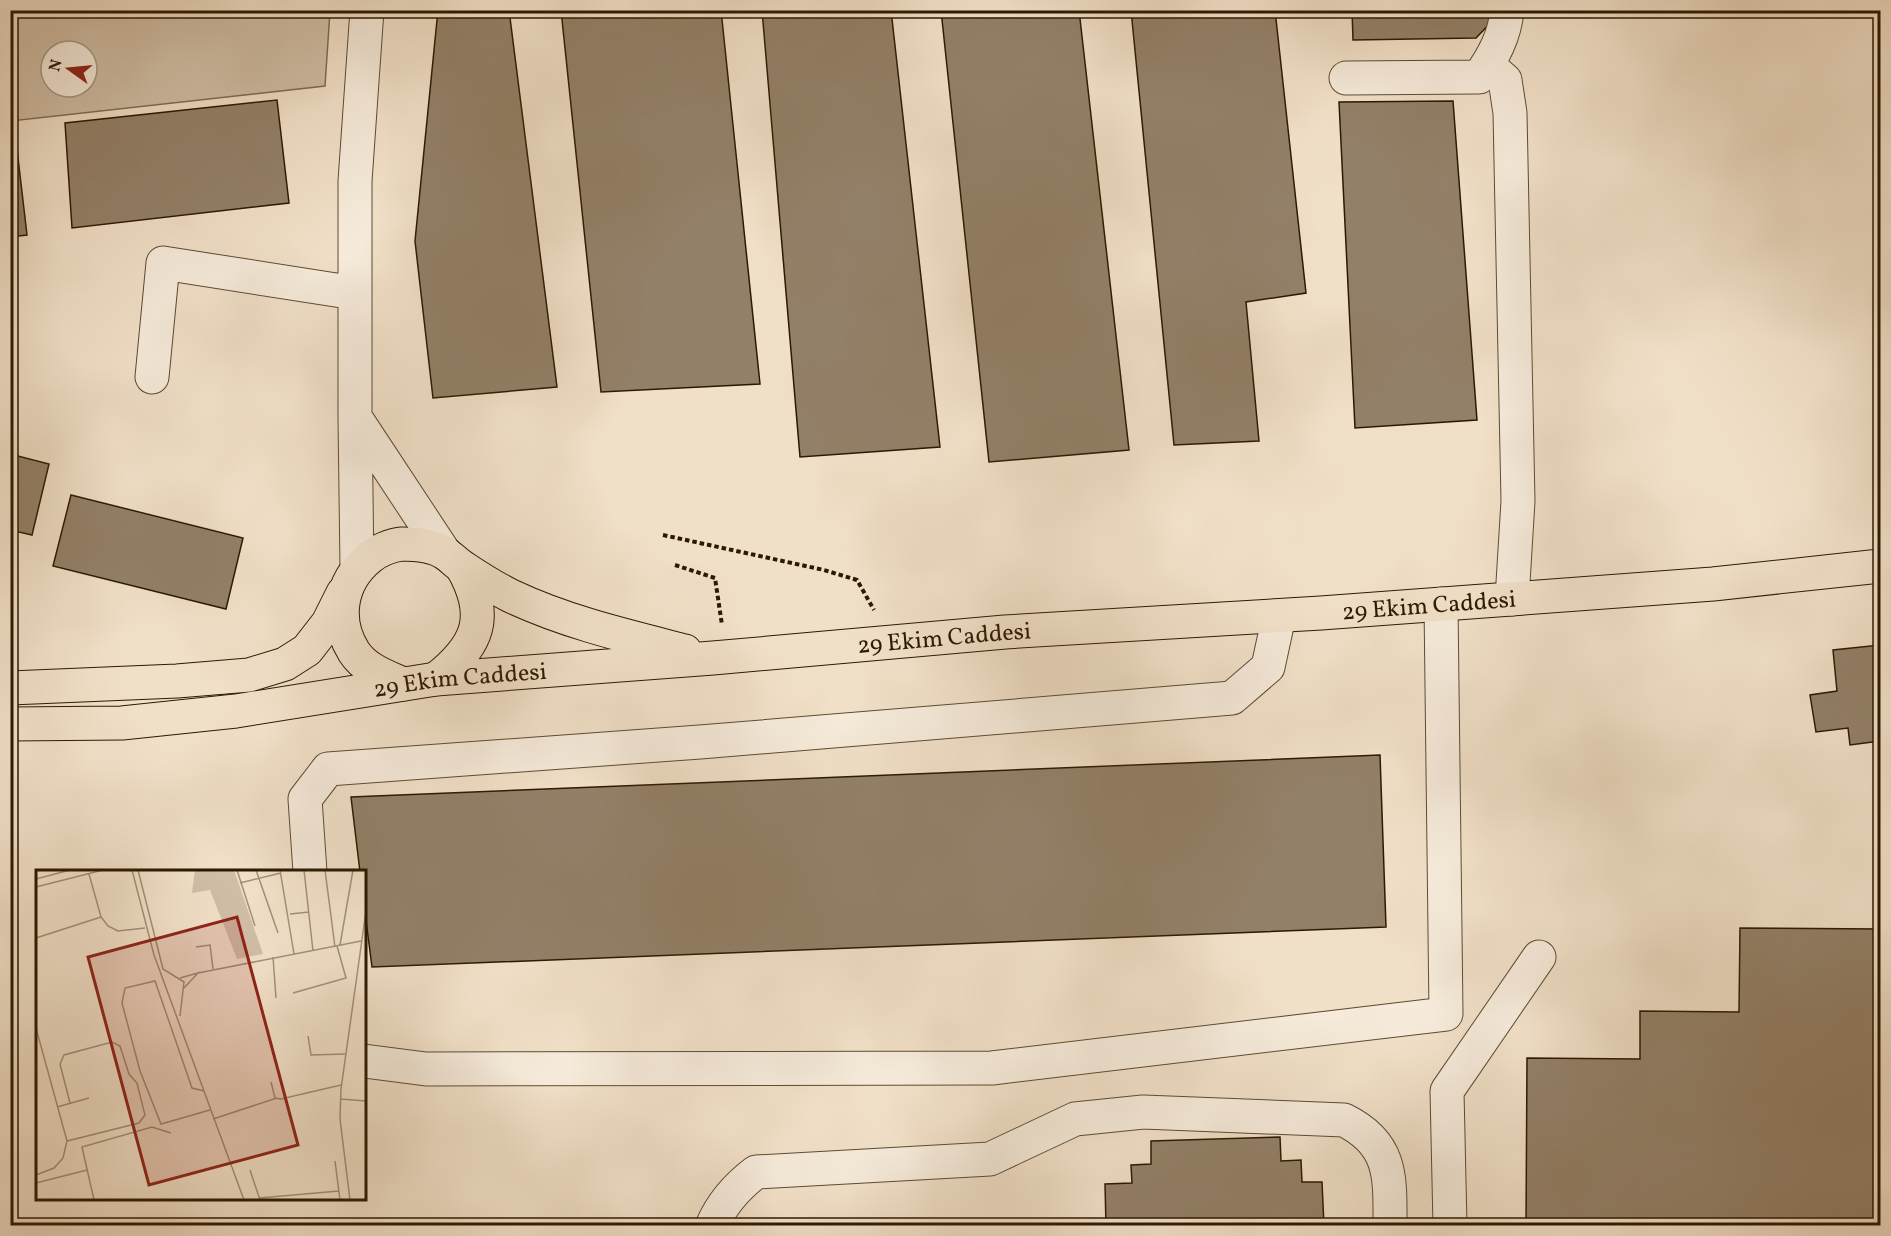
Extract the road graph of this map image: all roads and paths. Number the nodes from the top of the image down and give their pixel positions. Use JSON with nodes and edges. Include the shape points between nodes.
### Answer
{"nodes":[{"id":1,"x":367,"y":10,"type":"edge"},
{"id":2,"x":1507,"y":10,"type":"edge"},
{"id":3,"x":1488,"y":65,"type":"junction"},
{"id":4,"x":1346,"y":78,"type":"dead end"},
{"id":5,"x":355,"y":293,"type":"junction"},
{"id":6,"x":152,"y":377,"type":"dead end"},
{"id":7,"x":355,"y":417,"type":"junction"},
{"id":8,"x":663,"y":535,"type":"dead end"},
{"id":9,"x":453,"y":560,"type":"junction"},
{"id":10,"x":675,"y":565,"type":"dead end"},
{"id":11,"x":1881,"y":566,"type":"edge"},
{"id":12,"x":351,"y":578,"type":"junction"},
{"id":13,"x":1512,"y":599,"type":"junction"},
{"id":14,"x":1441,"y":604,"type":"junction"},
{"id":15,"x":1279,"y":616,"type":"junction"},
{"id":16,"x":892,"y":642,"type":"junction"},
{"id":17,"x":720,"y":657,"type":"junction"},
{"id":18,"x":436,"y":679,"type":"junction"},
{"id":19,"x":403,"y":684,"type":"junction"},
{"id":20,"x":10,"y":688,"type":"edge"},
{"id":21,"x":10,"y":724,"type":"edge"},
{"id":22,"x":310,"y":870,"type":"edge"},
{"id":23,"x":1539,"y":957,"type":"dead end"},
{"id":24,"x":366,"y":1061,"type":"edge"},
{"id":25,"x":712,"y":1226,"type":"edge"},
{"id":26,"x":1390,"y":1226,"type":"edge"},
{"id":27,"x":1450,"y":1226,"type":"edge"}],
"edges":[{"from":1,"to":5,"type":"street","via":[[355,181]]},
{"from":2,"to":3,"type":"street","via":[[1503,34]]},
{"from":3,"to":4,"type":"street","via":[[1479,78]]},
{"from":3,"to":13,"type":"street","via":[[1504,80],[1510,113],[1518,501]]},
{"from":5,"to":6,"type":"street","via":[[162,263]]},
{"from":5,"to":7,"type":"street"},
{"from":7,"to":9,"type":"street"},
{"from":7,"to":12,"type":"street"},
{"from":8,"to":16,"type":"path","via":[[857,580]]},
{"from":9,"to":12,"type":"main road","via":[[421,544],[398,544],[375,553]]},
{"from":9,"to":17,"type":"main road","via":[[511,596],[600,629]]},
{"from":9,"to":18,"type":"main road","via":[[473,586],[478,606],[476,628],[468,648]]},
{"from":10,"to":17,"type":"path","via":[[715,578]]},
{"from":11,"to":13,"type":"main road","name":"29 Ekim Caddesi"},
{"from":12,"to":19,"type":"main road","via":[[341,611],[345,634],[355,654],[372,669]]},
{"from":12,"to":20,"type":"main road","via":[[328,623],[307,651],[285,664],[249,675]]},
{"from":13,"to":14,"type":"main road","name":"29 Ekim Caddesi"},
{"from":14,"to":15,"type":"main road","name":"29 Ekim Caddesi"},
{"from":14,"to":24,"type":"street","via":[[1446,1014],[992,1068],[426,1069]]},
{"from":15,"to":16,"type":"main road","name":"29 Ekim Caddesi"},
{"from":15,"to":22,"type":"street","via":[[1268,667],[1232,698],[328,769],[305,799]]},
{"from":16,"to":17,"type":"main road","name":"29 Ekim Caddesi"},
{"from":17,"to":18,"type":"main road","name":"29 Ekim Caddesi"},
{"from":18,"to":19,"type":"main road","name":"29 Ekim Caddesi"},
{"from":19,"to":21,"type":"main road","name":"29 Ekim Caddesi","via":[[236,711],[122,723]]},
{"from":23,"to":27,"type":"street","via":[[1448,1091]]},
{"from":25,"to":26,"type":"street","via":[[730,1194],[756,1172],[990,1159],[1075,1119],[1143,1112],[1344,1120],[1359,1128],[1381,1150],[1388,1167]]}]}
